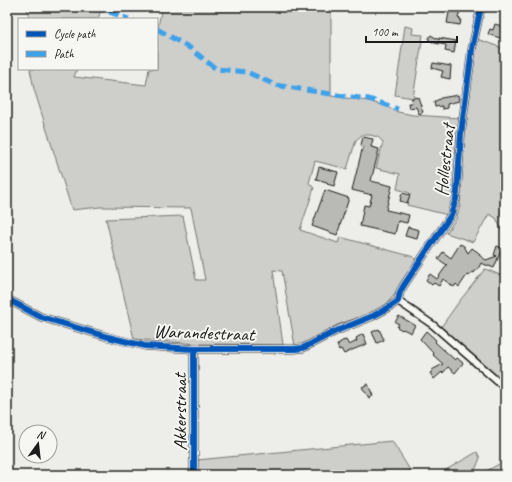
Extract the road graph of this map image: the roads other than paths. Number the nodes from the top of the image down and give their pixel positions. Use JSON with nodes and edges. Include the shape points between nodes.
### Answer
{"nodes":[{"id":1,"x":481,"y":7,"type":"edge"},
{"id":2,"x":7,"y":299,"type":"edge"},
{"id":3,"x":398,"y":301,"type":"junction"},
{"id":4,"x":194,"y":349,"type":"junction"},
{"id":5,"x":505,"y":388,"type":"edge"},
{"id":6,"x":194,"y":475,"type":"edge"}],
"edges":[{"from":1,"to":3,"type":"street","name":"Hollestraat","via":[[472,49],[454,208],[404,285]]},
{"from":2,"to":4,"type":"street","name":"Warandestraat","via":[[41,317],[108,337],[145,346]]},
{"from":3,"to":4,"type":"street","name":"Warandestraat","via":[[381,312],[303,348]]},
{"from":3,"to":5,"type":"street","via":[[433,324]]},
{"from":4,"to":6,"type":"street","name":"Akkerstraat"}]}
